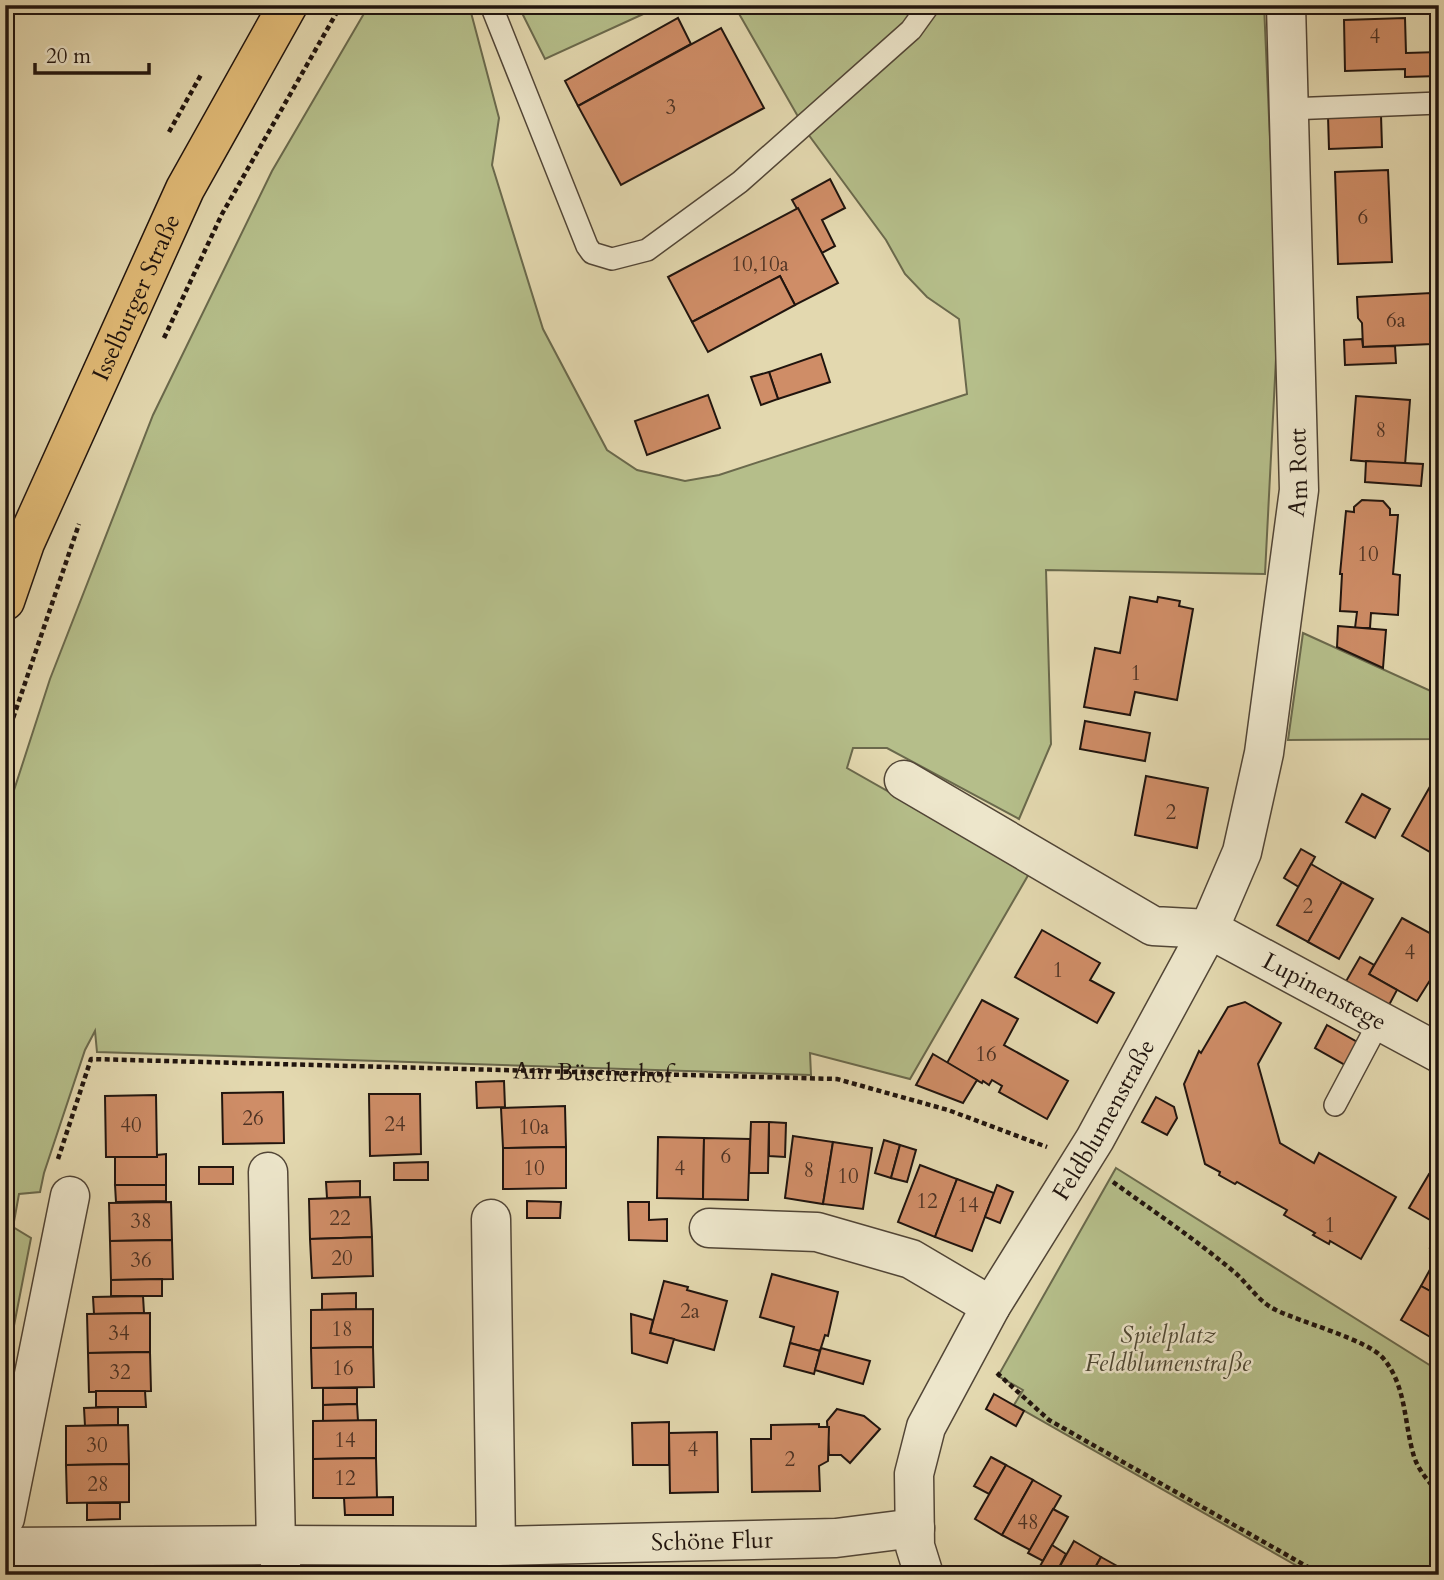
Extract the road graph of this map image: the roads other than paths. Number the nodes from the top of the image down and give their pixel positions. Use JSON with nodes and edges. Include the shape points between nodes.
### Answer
{"nodes":[{"id":1,"x":288,"y":5,"type":"edge"},
{"id":2,"x":491,"y":5,"type":"edge"},
{"id":3,"x":929,"y":5,"type":"edge"},
{"id":4,"x":1286,"y":5,"type":"edge"},
{"id":5,"x":1439,"y":103,"type":"edge"},
{"id":6,"x":1289,"y":109,"type":"junction"},
{"id":7,"x":5,"y":601,"type":"edge"},
{"id":8,"x":904,"y":779,"type":"dead end"},
{"id":9,"x":1209,"y":929,"type":"junction"},
{"id":10,"x":1380,"y":1020,"type":"junction"},
{"id":11,"x":1439,"y":1053,"type":"edge"},
{"id":12,"x":1335,"y":1105,"type":"dead end"},
{"id":13,"x":268,"y":1172,"type":"dead end"},
{"id":14,"x":70,"y":1196,"type":"road end"},
{"id":15,"x":491,"y":1219,"type":"dead end"},
{"id":16,"x":709,"y":1228,"type":"dead end"},
{"id":17,"x":991,"y":1306,"type":"junction"},
{"id":18,"x":5,"y":1518,"type":"edge"},
{"id":19,"x":915,"y":1528,"type":"junction"},
{"id":20,"x":5,"y":1547,"type":"edge"},
{"id":21,"x":505,"y":1555,"type":"edge"},
{"id":22,"x":279,"y":1560,"type":"edge"},
{"id":23,"x":924,"y":1575,"type":"edge"}],
"edges":[{"from":1,"to":7,"type":"main road","name":"Isselburger Straße","via":[[185,189],[25,543]]},
{"from":2,"to":3,"type":"lane","via":[[586,246],[592,253],[612,259],[647,250],[740,181],[911,30]]},
{"from":4,"to":6,"type":"street","name":"Am Rott"},
{"from":5,"to":6,"type":"lane"},
{"from":6,"to":9,"type":"street","name":"Am Rott","via":[[1299,490],[1264,753],[1241,852]]},
{"from":8,"to":9,"type":"street","via":[[1153,926]]},
{"from":9,"to":10,"type":"street","name":"Lupinenstege"},
{"from":9,"to":17,"type":"street","name":"Feldblumenstraße","via":[[1082,1161]]},
{"from":10,"to":11,"type":"street","name":"Lupinenstege"},
{"from":10,"to":12,"type":"lane"},
{"from":13,"to":22,"type":"street"},
{"from":14,"to":18,"type":"street"},
{"from":15,"to":21,"type":"street"},
{"from":16,"to":17,"type":"street","via":[[817,1232],[911,1259]]},
{"from":17,"to":19,"type":"street","name":"Feldblumenstraße","via":[[926,1427],[914,1474]]},
{"from":19,"to":21,"type":"street","name":"Schöne Flur","via":[[836,1538]]},
{"from":19,"to":23,"type":"street","name":"Feldblumenstraße"},
{"from":20,"to":22,"type":"street","name":"Schöne Flur"},
{"from":21,"to":22,"type":"street","name":"Schöne Flur"}]}
